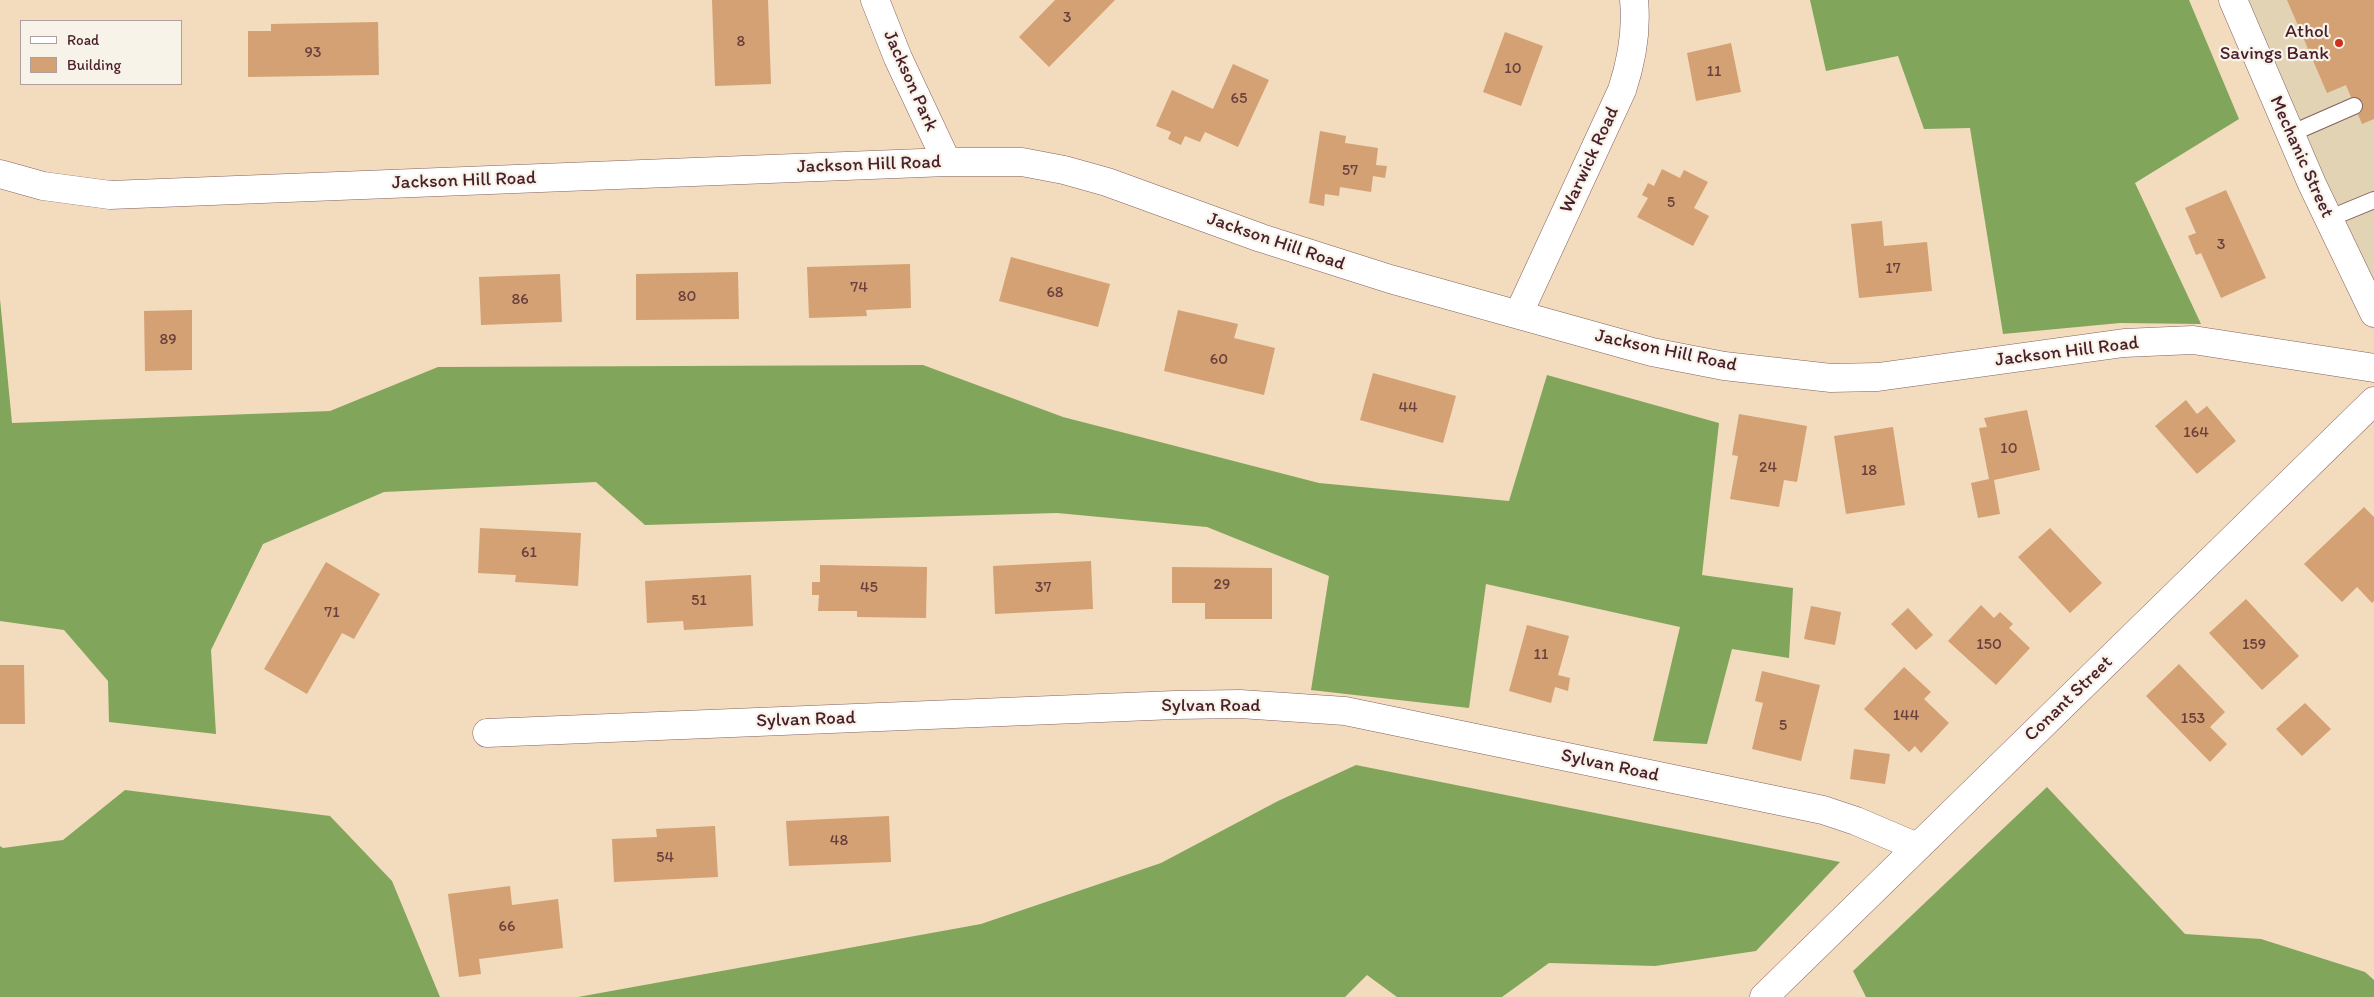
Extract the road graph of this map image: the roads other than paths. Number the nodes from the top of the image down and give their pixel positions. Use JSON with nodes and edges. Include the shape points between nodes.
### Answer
{"nodes":[{"id":1,"x":875,"y":0,"type":"edge"},
{"id":2,"x":1634,"y":0,"type":"edge"},
{"id":3,"x":2233,"y":0,"type":"edge"},
{"id":4,"x":2354,"y":106,"type":"dead end"},
{"id":5,"x":2290,"y":134,"type":"junction"},
{"id":6,"x":947,"y":162,"type":"junction"},
{"id":7,"x":0,"y":174,"type":"edge"},
{"id":8,"x":2374,"y":200,"type":"edge"},
{"id":9,"x":2328,"y":219,"type":"junction"},
{"id":10,"x":2374,"y":313,"type":"edge"},
{"id":11,"x":1519,"y":314,"type":"junction"},
{"id":12,"x":2374,"y":368,"type":"edge"},
{"id":13,"x":2374,"y":402,"type":"edge"},
{"id":14,"x":488,"y":733,"type":"dead end"},
{"id":15,"x":1917,"y":847,"type":"junction"},
{"id":16,"x":1764,"y":997,"type":"edge"}],
"edges":[{"from":1,"to":6,"type":"street","name":"Jackson Park","via":[[898,58]]},
{"from":2,"to":11,"type":"street","name":"Warwick Road","via":[[1632,61],[1622,90]]},
{"from":3,"to":5,"type":"street","name":"Mechanic Street"},
{"from":4,"to":5,"type":"lane"},
{"from":5,"to":9,"type":"street","name":"Mechanic Street"},
{"from":6,"to":7,"type":"street","name":"Jackson Hill Road","via":[[110,195],[43,186]]},
{"from":6,"to":11,"type":"street","name":"Jackson Hill Road","via":[[1022,162],[1064,170],[1107,182],[1316,256]]},
{"from":8,"to":9,"type":"lane"},
{"from":9,"to":10,"type":"street","name":"Mechanic Street"},
{"from":11,"to":12,"type":"street","name":"Jackson Hill Road","via":[[1652,352],[1724,366],[1831,378],[1878,376],[2124,343],[2193,340]]},
{"from":13,"to":15,"type":"street","name":"Conant Street"},
{"from":14,"to":15,"type":"street","name":"Sylvan Road","via":[[1175,705],[1294,706],[1345,711],[1823,810]]},
{"from":15,"to":16,"type":"street","name":"Conant Street"}]}
